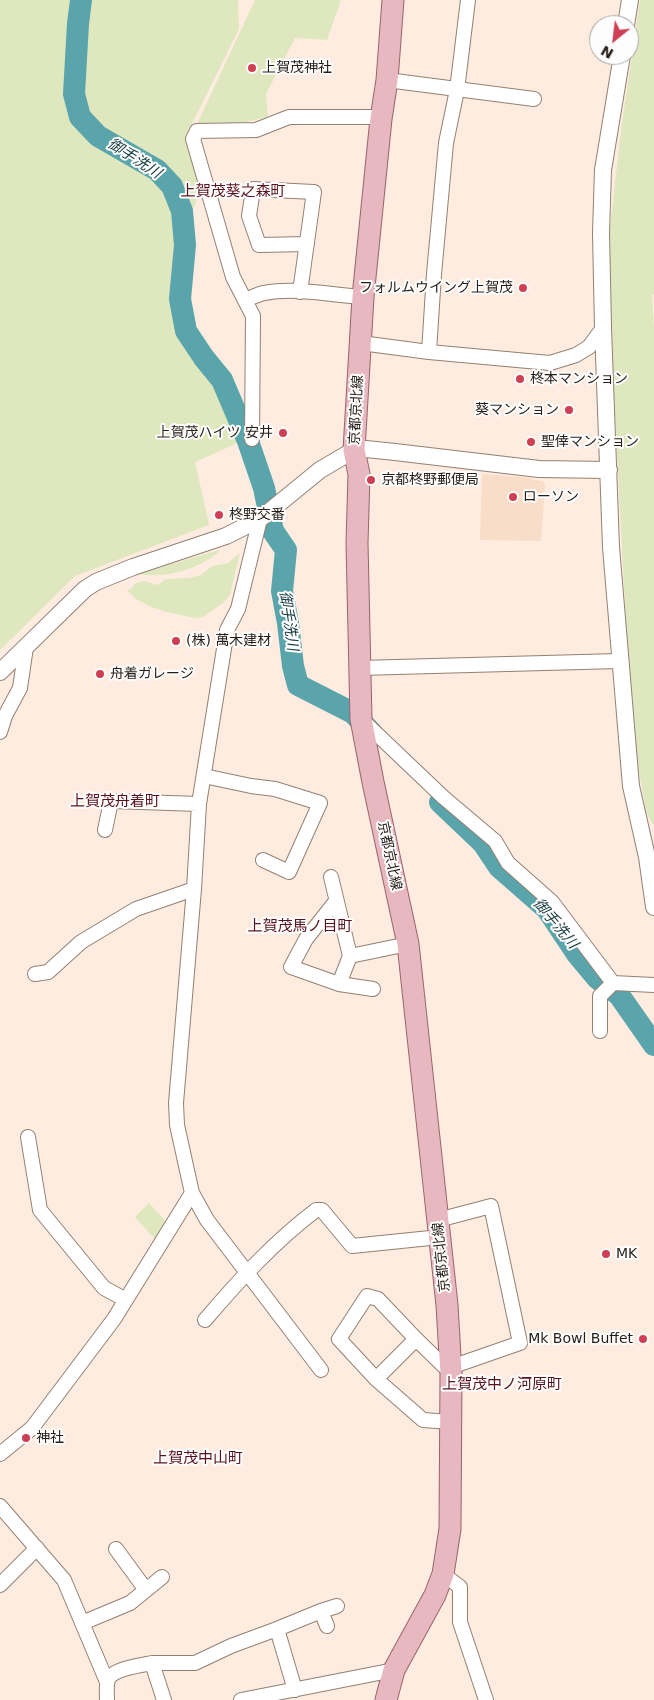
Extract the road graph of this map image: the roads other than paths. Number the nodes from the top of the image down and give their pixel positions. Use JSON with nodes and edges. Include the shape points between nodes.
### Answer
{"nodes":[{"id":1,"x":393,"y":0,"type":"edge"},
{"id":2,"x":468,"y":0,"type":"edge"},
{"id":3,"x":630,"y":0,"type":"edge"},
{"id":4,"x":628,"y":15,"type":"edge"},
{"id":5,"x":620,"y":65,"type":"edge"},
{"id":6,"x":387,"y":80,"type":"junction"},
{"id":7,"x":457,"y":90,"type":"junction"},
{"id":8,"x":534,"y":99,"type":"dead end"},
{"id":9,"x":381,"y":119,"type":"junction"},
{"id":10,"x":307,"y":244,"type":"junction"},
{"id":11,"x":300,"y":292,"type":"junction"},
{"id":12,"x":363,"y":298,"type":"junction"},
{"id":13,"x":246,"y":300,"type":"junction"},
{"id":14,"x":602,"y":328,"type":"junction"},
{"id":15,"x":361,"y":343,"type":"junction"},
{"id":16,"x":429,"y":352,"type":"junction"},
{"id":17,"x":252,"y":439,"type":"dead end"},
{"id":18,"x":354,"y":450,"type":"junction"},
{"id":19,"x":609,"y":470,"type":"junction"},
{"id":20,"x":260,"y":519,"type":"junction"},
{"id":21,"x":26,"y":647,"type":"junction"},
{"id":22,"x":619,"y":661,"type":"junction"},
{"id":23,"x":359,"y":668,"type":"junction"},
{"id":24,"x":0,"y":672,"type":"edge"},
{"id":25,"x":362,"y":719,"type":"junction"},
{"id":26,"x":0,"y":732,"type":"edge"},
{"id":27,"x":204,"y":776,"type":"junction"},
{"id":28,"x":199,"y":804,"type":"junction"},
{"id":29,"x":105,"y":830,"type":"dead end"},
{"id":30,"x":650,"y":857,"type":"edge"},
{"id":31,"x":263,"y":860,"type":"dead end"},
{"id":32,"x":331,"y":877,"type":"dead end"},
{"id":33,"x":194,"y":889,"type":"junction"},
{"id":34,"x":336,"y":901,"type":"junction"},
{"id":35,"x":654,"y":908,"type":"edge"},
{"id":36,"x":408,"y":944,"type":"junction"},
{"id":37,"x":350,"y":956,"type":"junction"},
{"id":38,"x":35,"y":974,"type":"dead end"},
{"id":39,"x":339,"y":984,"type":"junction"},
{"id":40,"x":613,"y":984,"type":"junction"},
{"id":41,"x":654,"y":985,"type":"edge"},
{"id":42,"x":372,"y":989,"type":"dead end"},
{"id":43,"x":600,"y":1031,"type":"dead end"},
{"id":44,"x":28,"y":1137,"type":"dead end"},
{"id":45,"x":192,"y":1193,"type":"junction"},
{"id":46,"x":439,"y":1228,"type":"junction"},
{"id":47,"x":246,"y":1272,"type":"junction"},
{"id":48,"x":126,"y":1300,"type":"junction"},
{"id":49,"x":205,"y":1320,"type":"dead end"},
{"id":50,"x":416,"y":1339,"type":"junction"},
{"id":51,"x":322,"y":1370,"type":"dead end"},
{"id":52,"x":451,"y":1370,"type":"junction"},
{"id":53,"x":376,"y":1378,"type":"junction"},
{"id":54,"x":451,"y":1422,"type":"junction"},
{"id":55,"x":0,"y":1454,"type":"edge"},
{"id":56,"x":0,"y":1506,"type":"edge"},
{"id":57,"x":37,"y":1548,"type":"junction"},
{"id":58,"x":116,"y":1549,"type":"dead end"},
{"id":59,"x":443,"y":1574,"type":"junction"},
{"id":60,"x":162,"y":1577,"type":"dead end"},
{"id":61,"x":0,"y":1585,"type":"edge"},
{"id":62,"x":146,"y":1590,"type":"junction"},
{"id":63,"x":337,"y":1606,"type":"dead end"},
{"id":64,"x":321,"y":1611,"type":"junction"},
{"id":65,"x":82,"y":1623,"type":"junction"},
{"id":66,"x":327,"y":1626,"type":"dead end"},
{"id":67,"x":277,"y":1629,"type":"junction"},
{"id":68,"x":152,"y":1663,"type":"junction"},
{"id":69,"x":394,"y":1670,"type":"junction"},
{"id":70,"x":107,"y":1682,"type":"junction"},
{"id":71,"x":295,"y":1690,"type":"junction"},
{"id":72,"x":107,"y":1700,"type":"edge"},
{"id":73,"x":164,"y":1700,"type":"edge"},
{"id":74,"x":241,"y":1700,"type":"edge"},
{"id":75,"x":386,"y":1700,"type":"edge"},
{"id":76,"x":486,"y":1700,"type":"edge"}],
"edges":[{"from":1,"to":6,"type":"main road","name":"京都京北線"},
{"from":2,"to":7,"type":"street"},
{"from":3,"to":4,"type":"street"},
{"from":5,"to":14,"type":"street","via":[[603,170]]},
{"from":6,"to":7,"type":"street"},
{"from":6,"to":9,"type":"main road","name":"京都京北線"},
{"from":7,"to":8,"type":"street"},
{"from":7,"to":16,"type":"street","via":[[446,142]]},
{"from":9,"to":12,"type":"main road","name":"京都京北線"},
{"from":9,"to":13,"type":"street","via":[[289,117],[256,130],[197,131],[193,139],[233,277]]},
{"from":10,"to":10,"type":"street","via":[[314,192],[253,189],[249,216],[259,245]]},
{"from":10,"to":11,"type":"street"},
{"from":11,"to":12,"type":"street"},
{"from":11,"to":13,"type":"street","via":[[263,293]]},
{"from":12,"to":15,"type":"main road","name":"京都京北線"},
{"from":13,"to":17,"type":"street","via":[[253,316]]},
{"from":14,"to":16,"type":"street","via":[[589,347],[576,355],[550,362]]},
{"from":14,"to":19,"type":"street"},
{"from":15,"to":16,"type":"street"},
{"from":15,"to":18,"type":"main road","name":"京都京北線"},
{"from":18,"to":19,"type":"street","via":[[539,470]]},
{"from":18,"to":20,"type":"street","via":[[320,470]]},
{"from":18,"to":23,"type":"main road","name":"京都京北線","via":[[359,474]]},
{"from":19,"to":22,"type":"street"},
{"from":20,"to":21,"type":"street","via":[[226,536],[96,582]]},
{"from":20,"to":27,"type":"street","via":[[238,609],[227,630]]},
{"from":21,"to":24,"type":"street"},
{"from":21,"to":26,"type":"street","via":[[20,688]]},
{"from":22,"to":23,"type":"street"},
{"from":22,"to":30,"type":"street","via":[[631,786]]},
{"from":23,"to":25,"type":"main road","name":"京都京北線"},
{"from":25,"to":36,"type":"main road","name":"京都京北線"},
{"from":25,"to":40,"type":"street","via":[[443,797],[495,841],[508,863],[552,902]]},
{"from":27,"to":28,"type":"street"},
{"from":27,"to":31,"type":"street","via":[[275,789],[320,803],[288,872]]},
{"from":28,"to":29,"type":"street","via":[[111,801]]},
{"from":28,"to":33,"type":"street"},
{"from":30,"to":35,"type":"street"},
{"from":32,"to":34,"type":"street"},
{"from":33,"to":38,"type":"street","via":[[136,910],[81,942],[48,972]]},
{"from":33,"to":45,"type":"street","via":[[176,1103],[177,1125]]},
{"from":34,"to":37,"type":"street"},
{"from":34,"to":39,"type":"street","via":[[306,939],[291,967]]},
{"from":36,"to":37,"type":"street"},
{"from":36,"to":46,"type":"main road","name":"京都京北線"},
{"from":37,"to":39,"type":"street"},
{"from":39,"to":42,"type":"street"},
{"from":40,"to":41,"type":"street"},
{"from":40,"to":43,"type":"street","via":[[600,996]]},
{"from":44,"to":48,"type":"street","via":[[40,1210],[104,1288]]},
{"from":45,"to":47,"type":"street","via":[[207,1220]]},
{"from":45,"to":48,"type":"street"},
{"from":46,"to":47,"type":"street","via":[[352,1246],[322,1210],[316,1210]]},
{"from":46,"to":52,"type":"main road","name":"京都京北線"},
{"from":46,"to":52,"type":"street","via":[[492,1206],[520,1343]]},
{"from":47,"to":49,"type":"street"},
{"from":47,"to":51,"type":"street"},
{"from":48,"to":55,"type":"street","via":[[32,1428]]},
{"from":50,"to":52,"type":"street"},
{"from":50,"to":53,"type":"street"},
{"from":50,"to":53,"type":"street","via":[[378,1298],[367,1296],[340,1339]]},
{"from":52,"to":54,"type":"main road","name":"京都京北線"},
{"from":53,"to":54,"type":"street","via":[[423,1420]]},
{"from":54,"to":59,"type":"main road","name":"京都京北線","via":[[450,1530]]},
{"from":56,"to":57,"type":"street"},
{"from":57,"to":61,"type":"street"},
{"from":57,"to":65,"type":"street","via":[[64,1580]]},
{"from":58,"to":62,"type":"street"},
{"from":59,"to":69,"type":"main road","name":"京都京北線"},
{"from":59,"to":76,"type":"street","via":[[460,1587],[460,1622]]},
{"from":60,"to":62,"type":"street"},
{"from":62,"to":65,"type":"street","via":[[130,1603]]},
{"from":63,"to":64,"type":"street"},
{"from":64,"to":66,"type":"street"},
{"from":64,"to":67,"type":"street"},
{"from":65,"to":70,"type":"street"},
{"from":67,"to":68,"type":"street","via":[[195,1663]]},
{"from":67,"to":71,"type":"street"},
{"from":68,"to":70,"type":"street","via":[[117,1672]]},
{"from":68,"to":73,"type":"street"},
{"from":69,"to":71,"type":"street"},
{"from":69,"to":75,"type":"main road","name":"京都京北線"},
{"from":70,"to":72,"type":"street"},
{"from":71,"to":74,"type":"street"}]}
